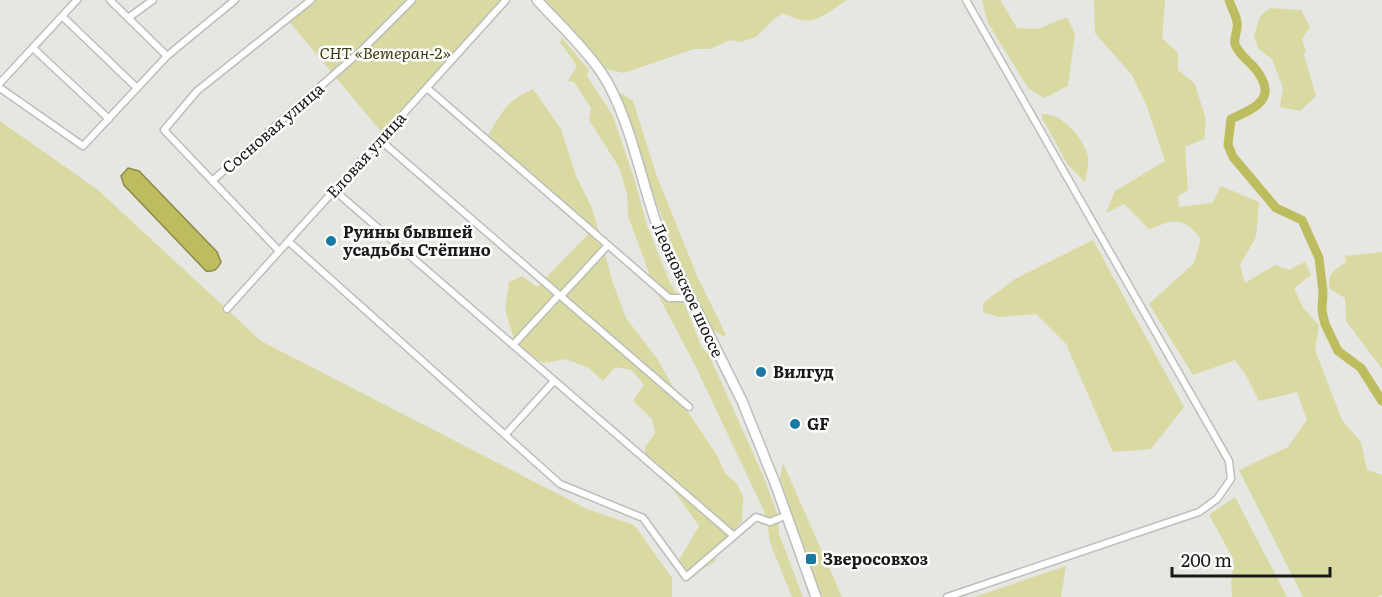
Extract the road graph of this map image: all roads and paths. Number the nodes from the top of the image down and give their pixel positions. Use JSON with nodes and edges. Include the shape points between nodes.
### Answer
{"nodes":[{"id":1,"x":77,"y":0,"type":"edge"},
{"id":2,"x":110,"y":0,"type":"edge"},
{"id":3,"x":153,"y":0,"type":"edge"},
{"id":4,"x":235,"y":0,"type":"edge"},
{"id":5,"x":311,"y":0,"type":"edge"},
{"id":6,"x":412,"y":0,"type":"edge"},
{"id":7,"x":506,"y":0,"type":"edge"},
{"id":8,"x":537,"y":0,"type":"edge"},
{"id":9,"x":966,"y":0,"type":"edge"},
{"id":10,"x":62,"y":16,"type":"junction"},
{"id":11,"x":128,"y":18,"type":"junction"},
{"id":12,"x":33,"y":48,"type":"junction"},
{"id":13,"x":167,"y":56,"type":"junction"},
{"id":14,"x":0,"y":83,"type":"edge"},
{"id":15,"x":0,"y":88,"type":"edge"},
{"id":16,"x":137,"y":88,"type":"junction"},
{"id":17,"x":426,"y":88,"type":"junction"},
{"id":18,"x":109,"y":119,"type":"junction"},
{"id":19,"x":380,"y":140,"type":"junction"},
{"id":20,"x":212,"y":181,"type":"junction"},
{"id":21,"x":334,"y":190,"type":"junction"},
{"id":22,"x":288,"y":242,"type":"junction"},
{"id":23,"x":608,"y":245,"type":"junction"},
{"id":24,"x":279,"y":251,"type":"junction"},
{"id":25,"x":560,"y":296,"type":"junction"},
{"id":26,"x":689,"y":298,"type":"junction"},
{"id":27,"x":227,"y":309,"type":"dead end"},
{"id":28,"x":513,"y":345,"type":"junction"},
{"id":29,"x":554,"y":381,"type":"junction"},
{"id":30,"x":689,"y":407,"type":"dead end"},
{"id":31,"x":505,"y":435,"type":"junction"},
{"id":32,"x":787,"y":515,"type":"junction"},
{"id":33,"x":734,"y":536,"type":"junction"},
{"id":34,"x":816,"y":597,"type":"edge"},
{"id":35,"x":947,"y":597,"type":"edge"}],
"edges":[{"from":1,"to":10,"type":"street"},
{"from":2,"to":11,"type":"street"},
{"from":3,"to":11,"type":"street"},
{"from":4,"to":13,"type":"street"},
{"from":5,"to":20,"type":"street","via":[[197,91],[164,130]]},
{"from":6,"to":20,"type":"street","name":"Сосновая улица","via":[[348,63]]},
{"from":7,"to":17,"type":"street","name":"Еловая улица"},
{"from":8,"to":26,"type":"main road","name":"Леоновское шоссе","via":[[607,83],[627,130],[655,221]]},
{"from":9,"to":35,"type":"street","via":[[1228,460],[1231,479],[1217,499],[1199,512]]},
{"from":10,"to":12,"type":"street"},
{"from":10,"to":16,"type":"street"},
{"from":11,"to":13,"type":"street"},
{"from":12,"to":14,"type":"street"},
{"from":12,"to":18,"type":"street"},
{"from":13,"to":16,"type":"street"},
{"from":15,"to":18,"type":"street","via":[[83,146]]},
{"from":16,"to":18,"type":"street"},
{"from":17,"to":19,"type":"street","name":"Еловая улица"},
{"from":17,"to":23,"type":"street"},
{"from":19,"to":21,"type":"street","name":"Еловая улица"},
{"from":19,"to":25,"type":"street"},
{"from":20,"to":24,"type":"street"},
{"from":21,"to":22,"type":"street","name":"Еловая улица"},
{"from":21,"to":28,"type":"street"},
{"from":22,"to":24,"type":"street","name":"Еловая улица"},
{"from":22,"to":31,"type":"street"},
{"from":23,"to":25,"type":"street"},
{"from":23,"to":26,"type":"street","via":[[669,298]]},
{"from":24,"to":27,"type":"street","name":"Еловая улица"},
{"from":25,"to":28,"type":"street"},
{"from":25,"to":30,"type":"street"},
{"from":26,"to":32,"type":"main road","name":"Леоновское шоссе","via":[[742,401]]},
{"from":28,"to":29,"type":"street"},
{"from":29,"to":31,"type":"street"},
{"from":29,"to":33,"type":"street"},
{"from":31,"to":33,"type":"street","via":[[560,484],[643,518],[686,577]]},
{"from":32,"to":33,"type":"street","via":[[770,522],[756,517]]},
{"from":32,"to":34,"type":"main road","name":"Леоновское шоссе"}]}
